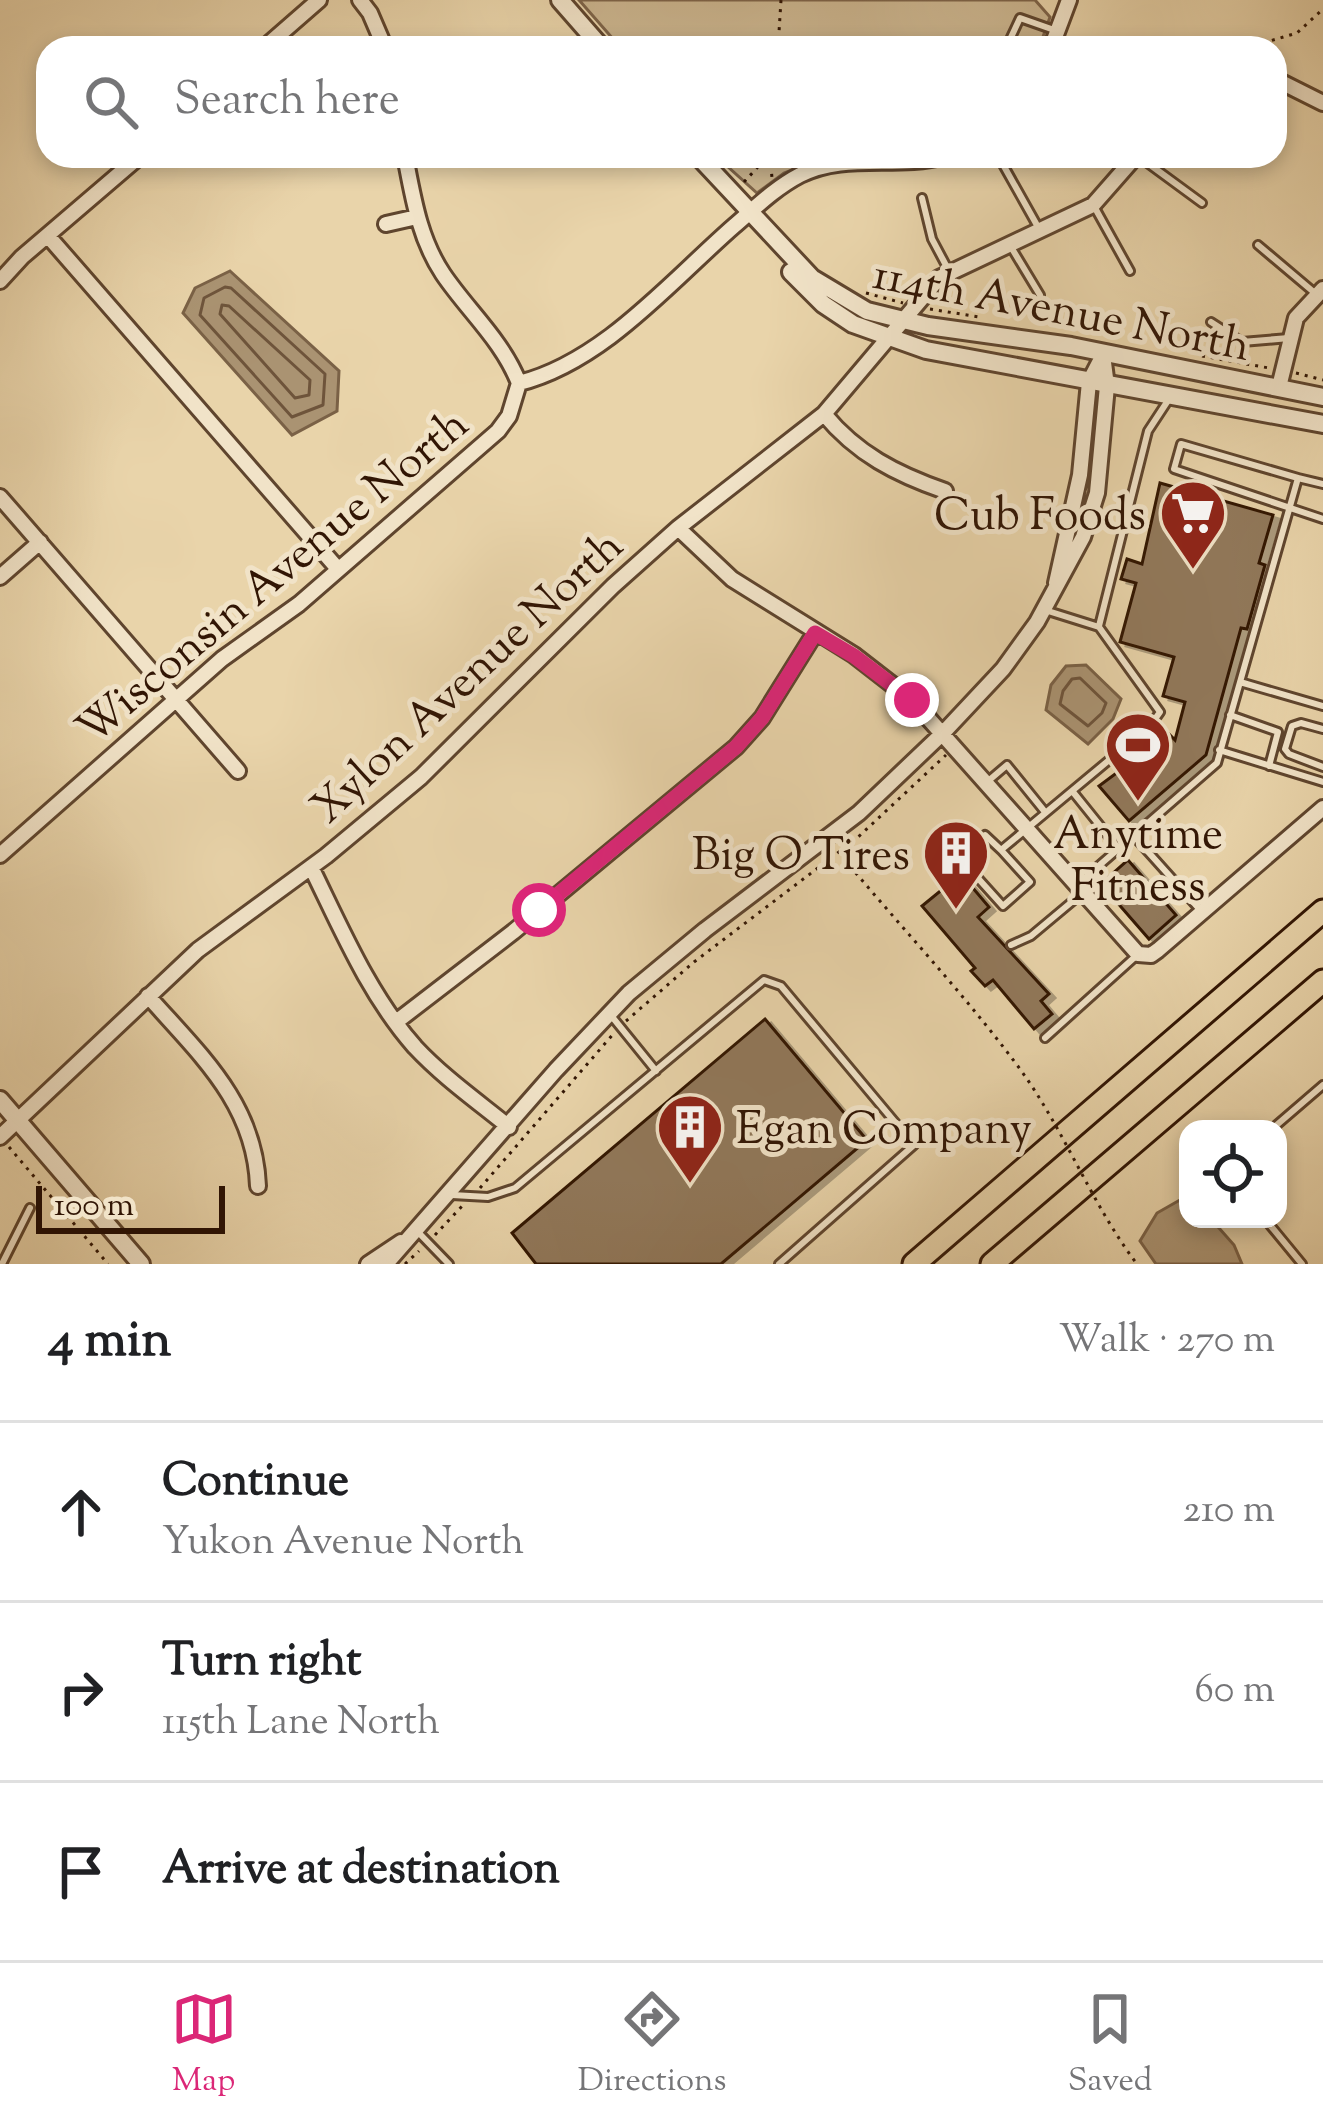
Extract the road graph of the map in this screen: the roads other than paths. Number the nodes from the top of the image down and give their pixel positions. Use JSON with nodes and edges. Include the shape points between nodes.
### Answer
{"nodes":[{"id":1,"x":319,"y":0,"type":"edge"},
{"id":2,"x":360,"y":0,"type":"edge"},
{"id":3,"x":560,"y":0,"type":"edge"},
{"id":4,"x":1069,"y":0,"type":"edge"},
{"id":5,"x":1057,"y":31,"type":"junction"},
{"id":6,"x":278,"y":36,"type":"edge"},
{"id":7,"x":380,"y":36,"type":"edge"},
{"id":8,"x":592,"y":36,"type":"edge"},
{"id":9,"x":1012,"y":36,"type":"edge"},
{"id":10,"x":1055,"y":36,"type":"edge"},
{"id":11,"x":1287,"y":85,"type":"edge"},
{"id":12,"x":1323,"y":103,"type":"edge"},
{"id":13,"x":126,"y":168,"type":"edge"},
{"id":14,"x":408,"y":168,"type":"edge"},
{"id":15,"x":709,"y":168,"type":"edge"},
{"id":16,"x":817,"y":168,"type":"edge"},
{"id":17,"x":1005,"y":168,"type":"edge"},
{"id":18,"x":1125,"y":168,"type":"edge"},
{"id":19,"x":1150,"y":168,"type":"edge"},
{"id":20,"x":922,"y":198,"type":"dead end"},
{"id":21,"x":1202,"y":203,"type":"dead end"},
{"id":22,"x":1093,"y":205,"type":"junction"},
{"id":23,"x":749,"y":213,"type":"junction"},
{"id":24,"x":417,"y":217,"type":"junction"},
{"id":25,"x":386,"y":224,"type":"dead end"},
{"id":26,"x":1040,"y":231,"type":"junction"},
{"id":27,"x":48,"y":236,"type":"junction"},
{"id":28,"x":1009,"y":244,"type":"junction"},
{"id":29,"x":1258,"y":245,"type":"dead end"},
{"id":30,"x":949,"y":271,"type":"junction"},
{"id":31,"x":1130,"y":271,"type":"dead end"},
{"id":32,"x":0,"y":281,"type":"edge"},
{"id":33,"x":1320,"y":292,"type":"edge"},
{"id":34,"x":1040,"y":295,"type":"dead end"},
{"id":35,"x":900,"y":321,"type":"junction"},
{"id":36,"x":1211,"y":322,"type":"dead end"},
{"id":37,"x":885,"y":338,"type":"junction"},
{"id":38,"x":1289,"y":338,"type":"junction"},
{"id":39,"x":1103,"y":356,"type":"junction"},
{"id":40,"x":519,"y":383,"type":"junction"},
{"id":41,"x":1098,"y":384,"type":"junction"},
{"id":42,"x":1279,"y":387,"type":"junction"},
{"id":43,"x":1171,"y":396,"type":"junction"},
{"id":44,"x":1323,"y":397,"type":"edge"},
{"id":45,"x":824,"y":414,"type":"junction"},
{"id":46,"x":1323,"y":424,"type":"edge"},
{"id":47,"x":1298,"y":478,"type":"junction"},
{"id":48,"x":1323,"y":484,"type":"edge"},
{"id":49,"x":945,"y":491,"type":"dead end"},
{"id":50,"x":0,"y":497,"type":"edge"},
{"id":51,"x":1292,"y":510,"type":"junction"},
{"id":52,"x":1323,"y":519,"type":"edge"},
{"id":53,"x":678,"y":528,"type":"junction"},
{"id":54,"x":40,"y":542,"type":"junction"},
{"id":55,"x":338,"y":569,"type":"junction"},
{"id":56,"x":0,"y":578,"type":"edge"},
{"id":57,"x":1045,"y":609,"type":"junction"},
{"id":58,"x":1099,"y":627,"type":"junction"},
{"id":59,"x":815,"y":633,"type":"junction"},
{"id":60,"x":1240,"y":682,"type":"junction"},
{"id":61,"x":176,"y":700,"type":"junction"},
{"id":62,"x":1323,"y":706,"type":"edge"},
{"id":63,"x":1230,"y":716,"type":"junction"},
{"id":64,"x":1323,"y":729,"type":"edge"},
{"id":65,"x":944,"y":733,"type":"junction"},
{"id":66,"x":1220,"y":750,"type":"junction"},
{"id":67,"x":1269,"y":766,"type":"junction"},
{"id":68,"x":1323,"y":766,"type":"edge"},
{"id":69,"x":238,"y":771,"type":"dead end"},
{"id":70,"x":987,"y":782,"type":"junction"},
{"id":71,"x":1323,"y":782,"type":"edge"},
{"id":72,"x":1072,"y":792,"type":"junction"},
{"id":73,"x":1323,"y":808,"type":"edge"},
{"id":74,"x":1046,"y":812,"type":"junction"},
{"id":75,"x":1028,"y":829,"type":"junction"},
{"id":76,"x":1133,"y":835,"type":"junction"},
{"id":77,"x":1118,"y":848,"type":"junction"},
{"id":78,"x":1001,"y":850,"type":"junction"},
{"id":79,"x":0,"y":855,"type":"edge"},
{"id":80,"x":311,"y":867,"type":"junction"},
{"id":81,"x":1080,"y":889,"type":"junction"},
{"id":82,"x":1323,"y":911,"type":"edge"},
{"id":83,"x":1202,"y":912,"type":"junction"},
{"id":84,"x":1011,"y":945,"type":"dead end"},
{"id":85,"x":1138,"y":954,"type":"junction"},
{"id":86,"x":1323,"y":981,"type":"edge"},
{"id":87,"x":148,"y":996,"type":"junction"},
{"id":88,"x":609,"y":1013,"type":"junction"},
{"id":89,"x":396,"y":1022,"type":"junction"},
{"id":90,"x":1045,"y":1038,"type":"dead end"},
{"id":91,"x":656,"y":1071,"type":"junction"},
{"id":92,"x":1323,"y":1085,"type":"edge"},
{"id":93,"x":0,"y":1100,"type":"edge"},
{"id":94,"x":16,"y":1119,"type":"junction"},
{"id":95,"x":1282,"y":1120,"type":"edge"},
{"id":96,"x":508,"y":1127,"type":"junction"},
{"id":97,"x":3,"y":1140,"type":"edge"},
{"id":98,"x":258,"y":1186,"type":"dead end"},
{"id":99,"x":448,"y":1195,"type":"junction"},
{"id":100,"x":30,"y":1208,"type":"dead end"},
{"id":101,"x":1273,"y":1228,"type":"edge"},
{"id":102,"x":410,"y":1234,"type":"junction"},
{"id":103,"x":2,"y":1264,"type":"edge"},
{"id":104,"x":141,"y":1264,"type":"edge"},
{"id":105,"x":368,"y":1264,"type":"edge"},
{"id":106,"x":386,"y":1264,"type":"edge"},
{"id":107,"x":448,"y":1264,"type":"edge"},
{"id":108,"x":779,"y":1264,"type":"edge"},
{"id":109,"x":914,"y":1264,"type":"edge"},
{"id":110,"x":992,"y":1264,"type":"edge"},
{"id":111,"x":1303,"y":1264,"type":"edge"}],
"edges":[{"from":1,"to":6,"type":"street"},
{"from":2,"to":7,"type":"street"},
{"from":3,"to":8,"type":"street"},
{"from":4,"to":5,"type":"street"},
{"from":5,"to":9,"type":"lane","via":[[1020,18]]},
{"from":5,"to":10,"type":"street"},
{"from":11,"to":12,"type":"street"},
{"from":13,"to":27,"type":"street"},
{"from":14,"to":24,"type":"street"},
{"from":15,"to":23,"type":"street","name":"114th Avenue North"},
{"from":16,"to":23,"type":"street","name":"Wisconsin Avenue North"},
{"from":17,"to":26,"type":"lane"},
{"from":18,"to":22,"type":"street"},
{"from":19,"to":21,"type":"lane"},
{"from":20,"to":30,"type":"lane"},
{"from":22,"to":26,"type":"street"},
{"from":22,"to":31,"type":"lane"},
{"from":23,"to":35,"type":"street","name":"114th Avenue North","via":[[828,290]]},
{"from":23,"to":37,"type":"street","name":"114th Avenue North","via":[[823,304]]},
{"from":23,"to":40,"type":"street","name":"Wisconsin Avenue North","via":[[585,355]]},
{"from":24,"to":25,"type":"street"},
{"from":24,"to":40,"type":"street","via":[[434,260]]},
{"from":26,"to":28,"type":"street"},
{"from":27,"to":32,"type":"street"},
{"from":27,"to":55,"type":"street"},
{"from":28,"to":30,"type":"street"},
{"from":28,"to":34,"type":"lane"},
{"from":29,"to":33,"type":"lane"},
{"from":30,"to":35,"type":"street","name":"Xylon Avenue North"},
{"from":33,"to":38,"type":"street"},
{"from":35,"to":37,"type":"street","name":"Xylon Avenue North"},
{"from":35,"to":39,"type":"street","name":"114th Avenue North"},
{"from":36,"to":38,"type":"lane","via":[[1242,342]]},
{"from":37,"to":41,"type":"street","name":"114th Avenue North"},
{"from":37,"to":45,"type":"street","name":"Xylon Avenue North"},
{"from":38,"to":42,"type":"street"},
{"from":39,"to":41,"type":"street"},
{"from":39,"to":42,"type":"street","name":"114th Avenue North"},
{"from":40,"to":55,"type":"street","name":"Wisconsin Avenue North","via":[[498,431]]},
{"from":41,"to":43,"type":"street","name":"114th Avenue North"},
{"from":41,"to":57,"type":"street"},
{"from":42,"to":44,"type":"street","name":"114th Avenue North"},
{"from":43,"to":46,"type":"street","name":"114th Avenue North"},
{"from":43,"to":58,"type":"lane","via":[[1148,431]]},
{"from":45,"to":49,"type":"street","via":[[869,457]]},
{"from":45,"to":53,"type":"street","name":"Xylon Avenue North"},
{"from":47,"to":48,"type":"lane"},
{"from":47,"to":51,"type":"lane"},
{"from":47,"to":51,"type":"lane","via":[[1181,444],[1174,469]]},
{"from":50,"to":54,"type":"street"},
{"from":51,"to":52,"type":"lane"},
{"from":51,"to":60,"type":"lane"},
{"from":53,"to":59,"type":"street","via":[[732,579]]},
{"from":53,"to":80,"type":"street","name":"Xylon Avenue North","via":[[442,758]]},
{"from":54,"to":56,"type":"street"},
{"from":54,"to":61,"type":"street"},
{"from":55,"to":61,"type":"street","name":"Wisconsin Avenue North"},
{"from":57,"to":58,"type":"lane"},
{"from":57,"to":65,"type":"street"},
{"from":58,"to":72,"type":"lane","via":[[1160,712]]},
{"from":59,"to":65,"type":"street","via":[[894,684]]},
{"from":59,"to":89,"type":"street","via":[[736,747]]},
{"from":60,"to":62,"type":"lane"},
{"from":60,"to":63,"type":"lane"},
{"from":61,"to":69,"type":"street"},
{"from":61,"to":79,"type":"street","name":"Wisconsin Avenue North"},
{"from":63,"to":66,"type":"lane"},
{"from":63,"to":67,"type":"lane","via":[[1278,732]]},
{"from":64,"to":68,"type":"lane","via":[[1292,725],[1285,748]]},
{"from":65,"to":70,"type":"street"},
{"from":65,"to":88,"type":"street","via":[[832,836]]},
{"from":66,"to":67,"type":"lane"},
{"from":66,"to":76,"type":"lane","via":[[1217,763]]},
{"from":67,"to":71,"type":"lane"},
{"from":70,"to":74,"type":"lane","via":[[1007,765]]},
{"from":70,"to":75,"type":"street"},
{"from":72,"to":74,"type":"lane"},
{"from":72,"to":77,"type":"lane"},
{"from":73,"to":83,"type":"street"},
{"from":74,"to":75,"type":"lane"},
{"from":75,"to":78,"type":"lane"},
{"from":75,"to":81,"type":"street"},
{"from":76,"to":77,"type":"lane"},
{"from":76,"to":83,"type":"lane"},
{"from":77,"to":81,"type":"lane"},
{"from":78,"to":78,"type":"lane","via":[[985,835],[958,856],[1003,906],[1030,882]]},
{"from":80,"to":87,"type":"street","name":"Xylon Avenue North"},
{"from":80,"to":89,"type":"street"},
{"from":81,"to":84,"type":"lane"},
{"from":81,"to":85,"type":"street"},
{"from":82,"to":109,"type":"highway"},
{"from":83,"to":85,"type":"street","via":[[1151,955]]},
{"from":85,"to":90,"type":"lane"},
{"from":86,"to":110,"type":"highway"},
{"from":87,"to":94,"type":"street","name":"Xylon Avenue North"},
{"from":87,"to":98,"type":"street","via":[[236,1099]]},
{"from":88,"to":91,"type":"lane"},
{"from":88,"to":96,"type":"street"},
{"from":89,"to":96,"type":"street"},
{"from":91,"to":99,"type":"lane","via":[[514,1188],[488,1197]]},
{"from":91,"to":108,"type":"lane","via":[[764,980],[781,986],[914,1145]]},
{"from":92,"to":95,"type":"lane"},
{"from":93,"to":94,"type":"street"},
{"from":94,"to":97,"type":"street","name":"Xylon Avenue North"},
{"from":94,"to":104,"type":"street"},
{"from":96,"to":99,"type":"street"},
{"from":99,"to":102,"type":"street"},
{"from":100,"to":103,"type":"lane"},
{"from":101,"to":111,"type":"lane"},
{"from":102,"to":105,"type":"street"},
{"from":102,"to":106,"type":"street"},
{"from":102,"to":107,"type":"lane"}]}
